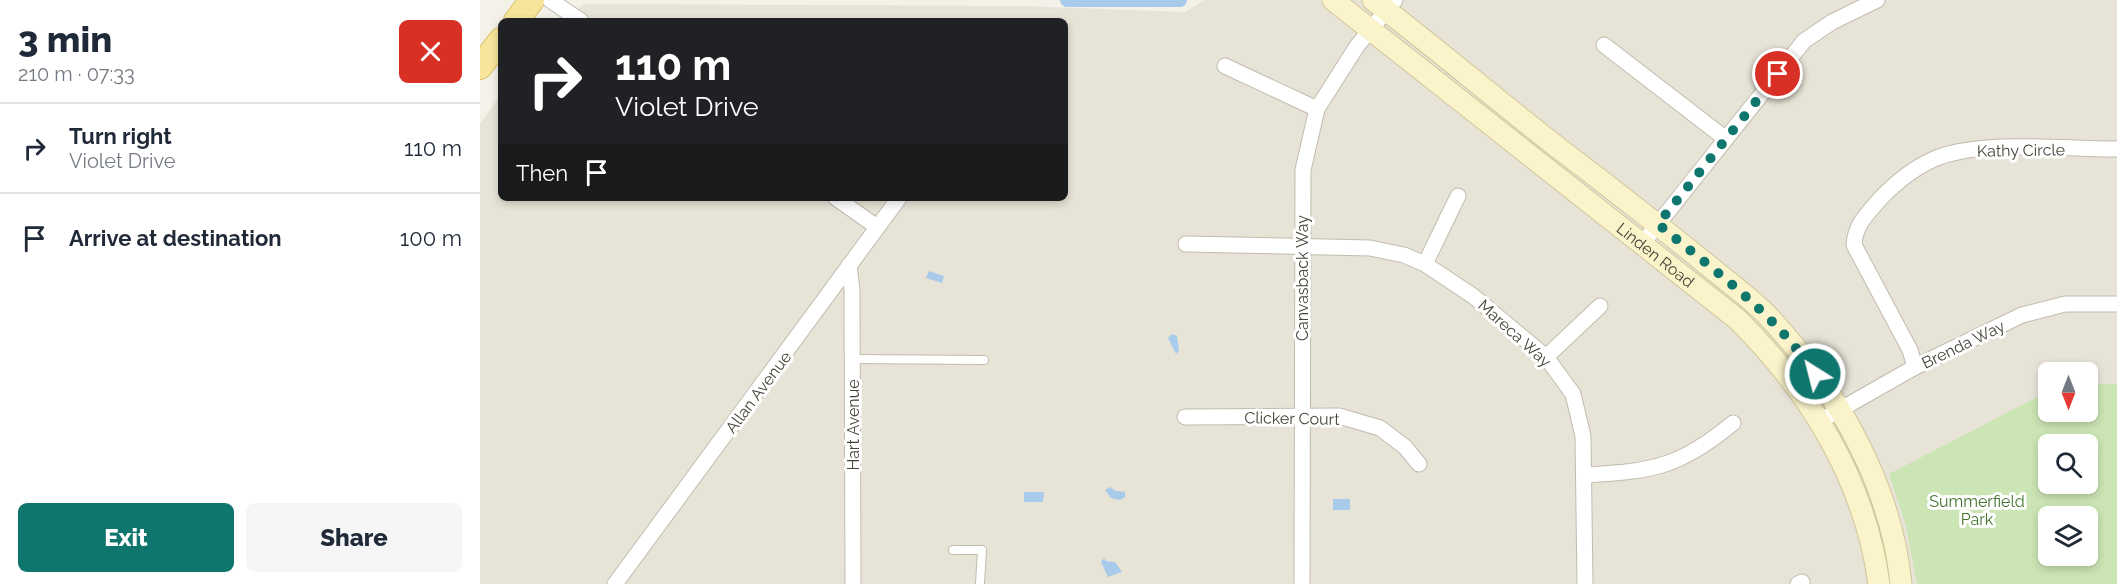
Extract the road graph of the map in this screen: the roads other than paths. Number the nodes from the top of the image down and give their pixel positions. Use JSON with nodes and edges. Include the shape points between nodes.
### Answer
{"nodes":[{"id":1,"x":532,"y":0,"type":"edge"},
{"id":2,"x":550,"y":0,"type":"edge"},
{"id":3,"x":1333,"y":0,"type":"edge"},
{"id":4,"x":1877,"y":0,"type":"edge"},
{"id":5,"x":1385,"y":3,"type":"edge"},
{"id":6,"x":518,"y":18,"type":"edge"},
{"id":7,"x":577,"y":18,"type":"edge"},
{"id":8,"x":1370,"y":29,"type":"junction"},
{"id":9,"x":498,"y":44,"type":"edge"},
{"id":10,"x":1604,"y":45,"type":"dead end"},
{"id":11,"x":1225,"y":66,"type":"dead end"},
{"id":12,"x":480,"y":67,"type":"edge"},
{"id":13,"x":1317,"y":109,"type":"junction"},
{"id":14,"x":1726,"y":139,"type":"junction"},
{"id":15,"x":2117,"y":149,"type":"edge"},
{"id":16,"x":1458,"y":196,"type":"dead end"},
{"id":17,"x":840,"y":201,"type":"edge"},
{"id":18,"x":897,"y":201,"type":"edge"},
{"id":19,"x":1658,"y":224,"type":"junction"},
{"id":20,"x":877,"y":227,"type":"junction"},
{"id":21,"x":1186,"y":244,"type":"dead end"},
{"id":22,"x":1642,"y":244,"type":"junction"},
{"id":23,"x":1302,"y":247,"type":"junction"},
{"id":24,"x":1425,"y":264,"type":"junction"},
{"id":25,"x":849,"y":265,"type":"junction"},
{"id":26,"x":2117,"y":304,"type":"edge"},
{"id":27,"x":1600,"y":306,"type":"dead end"},
{"id":28,"x":1546,"y":357,"type":"junction"},
{"id":29,"x":852,"y":359,"type":"junction"},
{"id":30,"x":984,"y":360,"type":"dead end"},
{"id":31,"x":1915,"y":367,"type":"junction"},
{"id":32,"x":1840,"y":410,"type":"junction"},
{"id":33,"x":1185,"y":417,"type":"dead end"},
{"id":34,"x":1302,"y":417,"type":"junction"},
{"id":35,"x":1820,"y":421,"type":"junction"},
{"id":36,"x":1733,"y":423,"type":"dead end"},
{"id":37,"x":1419,"y":464,"type":"dead end"},
{"id":38,"x":1586,"y":475,"type":"junction"},
{"id":39,"x":953,"y":550,"type":"dead end"},
{"id":40,"x":615,"y":584,"type":"edge"},
{"id":41,"x":853,"y":584,"type":"edge"},
{"id":42,"x":980,"y":584,"type":"edge"},
{"id":43,"x":1302,"y":584,"type":"edge"},
{"id":44,"x":1585,"y":584,"type":"edge"},
{"id":45,"x":1879,"y":584,"type":"edge"},
{"id":46,"x":1901,"y":584,"type":"edge"}],
"edges":[{"from":1,"to":6,"type":"main road"},
{"from":2,"to":7,"type":"street"},
{"from":3,"to":8,"type":"street","name":"Linden Road"},
{"from":4,"to":14,"type":"street","via":[[1804,41]]},
{"from":5,"to":8,"type":"street","name":"Canvasback Way"},
{"from":5,"to":19,"type":"street","name":"Linden Road"},
{"from":8,"to":13,"type":"street","name":"Canvasback Way"},
{"from":8,"to":22,"type":"street","name":"Linden Road"},
{"from":9,"to":12,"type":"main road"},
{"from":10,"to":14,"type":"street"},
{"from":11,"to":13,"type":"street"},
{"from":13,"to":23,"type":"street","name":"Canvasback Way","via":[[1302,170]]},
{"from":14,"to":19,"type":"street"},
{"from":15,"to":31,"type":"street","name":"Kathy Circle","via":[[1966,151],[1940,157],[1896,183],[1855,230],[1854,245],[1910,350]]},
{"from":16,"to":24,"type":"street"},
{"from":17,"to":20,"type":"street"},
{"from":18,"to":20,"type":"street","name":"Allan Avenue"},
{"from":19,"to":22,"type":"street"},
{"from":19,"to":32,"type":"street","name":"Linden Road","via":[[1764,312],[1803,356]]},
{"from":20,"to":25,"type":"street","name":"Allan Avenue"},
{"from":21,"to":23,"type":"street","name":"Mareca Way"},
{"from":22,"to":35,"type":"street","name":"Linden Road","via":[[1737,319],[1781,364]]},
{"from":23,"to":24,"type":"street","name":"Mareca Way","via":[[1387,250]]},
{"from":23,"to":34,"type":"street","name":"Canvasback Way"},
{"from":24,"to":28,"type":"street","name":"Mareca Way","via":[[1473,296]]},
{"from":25,"to":29,"type":"street","name":"Hart Avenue"},
{"from":25,"to":40,"type":"street","name":"Allan Avenue"},
{"from":26,"to":31,"type":"street","name":"Brenda Way","via":[[2043,308]]},
{"from":27,"to":28,"type":"street"},
{"from":28,"to":38,"type":"street","name":"Mareca Way","via":[[1573,394],[1583,436]]},
{"from":29,"to":30,"type":"lane"},
{"from":29,"to":41,"type":"street","name":"Hart Avenue"},
{"from":31,"to":32,"type":"street","name":"Brenda Way"},
{"from":32,"to":35,"type":"street","name":"Brenda Way"},
{"from":32,"to":46,"type":"street","name":"Linden Road","via":[[1884,503],[1898,555]]},
{"from":33,"to":34,"type":"street","name":"Clicker Court"},
{"from":34,"to":37,"type":"street","name":"Clicker Court","via":[[1339,416],[1365,422],[1396,439]]},
{"from":34,"to":43,"type":"street","name":"Canvasback Way"},
{"from":35,"to":45,"type":"street","name":"Linden Road","via":[[1842,462],[1870,535]]},
{"from":36,"to":38,"type":"street","via":[[1697,451],[1670,464],[1628,473]]},
{"from":38,"to":44,"type":"street","name":"Mareca Way"},
{"from":39,"to":42,"type":"lane","via":[[982,550]]}]}
